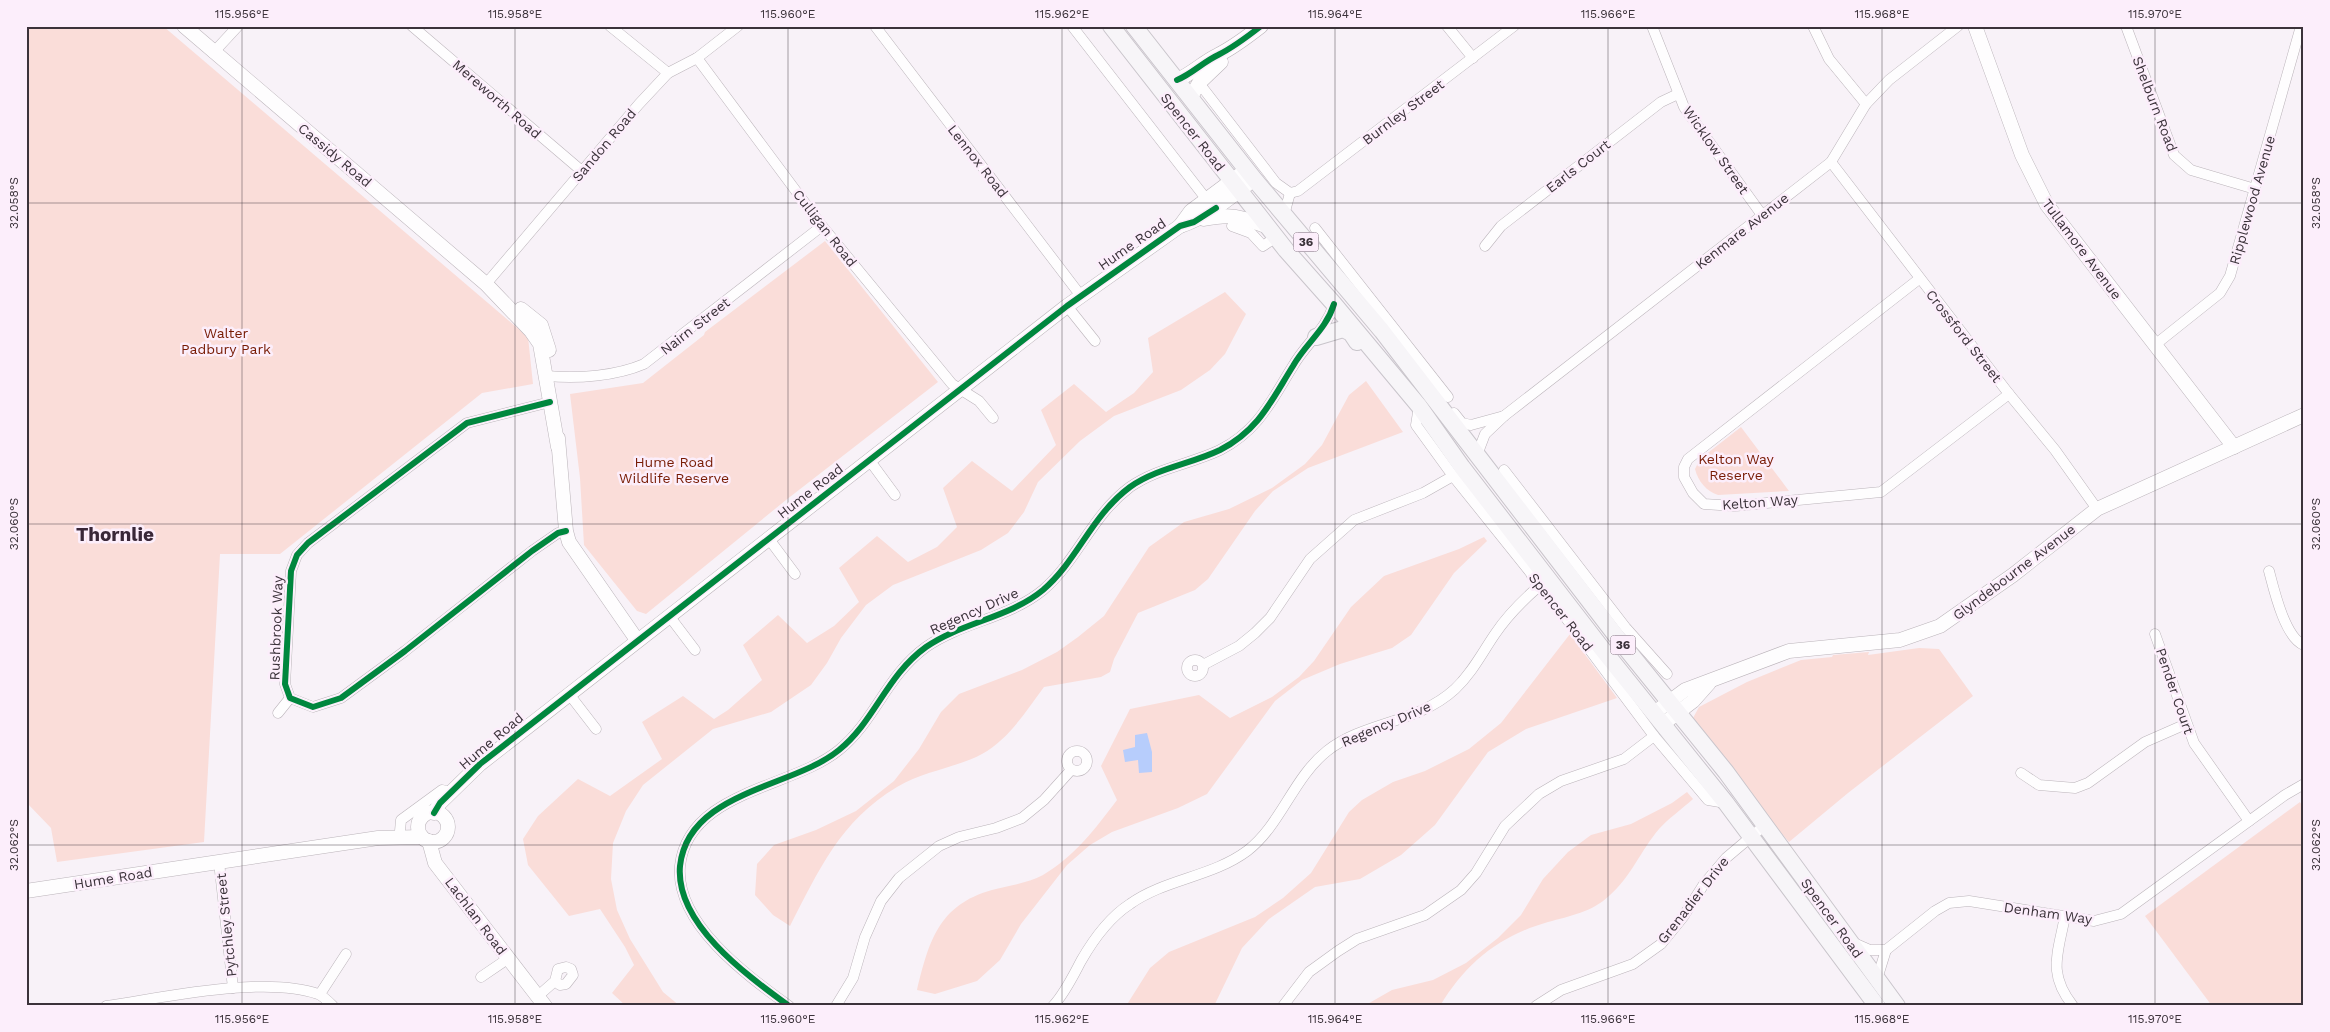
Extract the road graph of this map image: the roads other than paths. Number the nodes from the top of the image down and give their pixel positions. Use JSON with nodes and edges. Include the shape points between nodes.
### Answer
{"nodes":[{"id":1,"x":184,"y":26,"type":"edge"},
{"id":2,"x":238,"y":26,"type":"edge"},
{"id":3,"x":412,"y":26,"type":"edge"},
{"id":4,"x":610,"y":26,"type":"edge"},
{"id":5,"x":738,"y":26,"type":"edge"},
{"id":6,"x":874,"y":26,"type":"edge"},
{"id":7,"x":1072,"y":26,"type":"edge"},
{"id":8,"x":1111,"y":26,"type":"edge"},
{"id":9,"x":1120,"y":26,"type":"edge"},
{"id":10,"x":1134,"y":26,"type":"edge"},
{"id":11,"x":1261,"y":26,"type":"edge"},
{"id":12,"x":1447,"y":26,"type":"edge"},
{"id":13,"x":1514,"y":26,"type":"edge"},
{"id":14,"x":1652,"y":26,"type":"edge"},
{"id":15,"x":1813,"y":26,"type":"edge"},
{"id":16,"x":1958,"y":26,"type":"edge"},
{"id":17,"x":1975,"y":26,"type":"edge"},
{"id":18,"x":2126,"y":26,"type":"edge"},
{"id":19,"x":2301,"y":26,"type":"edge"},
{"id":20,"x":1228,"y":52,"type":"junction"},
{"id":21,"x":214,"y":53,"type":"junction"},
{"id":22,"x":697,"y":58,"type":"junction"},
{"id":23,"x":1473,"y":58,"type":"junction"},
{"id":24,"x":668,"y":73,"type":"junction"},
{"id":25,"x":1149,"y":74,"type":"junction"},
{"id":26,"x":1177,"y":80,"type":"junction"},
{"id":27,"x":1199,"y":83,"type":"junction"},
{"id":28,"x":1678,"y":94,"type":"junction"},
{"id":29,"x":1190,"y":97,"type":"junction"},
{"id":30,"x":1866,"y":104,"type":"junction"},
{"id":31,"x":1831,"y":162,"type":"junction"},
{"id":32,"x":583,"y":172,"type":"junction"},
{"id":33,"x":1250,"y":175,"type":"junction"},
{"id":34,"x":1235,"y":186,"type":"junction"},
{"id":35,"x":2255,"y":188,"type":"junction"},
{"id":36,"x":1290,"y":193,"type":"junction"},
{"id":37,"x":1207,"y":200,"type":"junction"},
{"id":38,"x":1284,"y":214,"type":"junction"},
{"id":39,"x":1762,"y":214,"type":"junction"},
{"id":40,"x":1187,"y":224,"type":"junction"},
{"id":41,"x":822,"y":226,"type":"junction"},
{"id":42,"x":1232,"y":226,"type":"dead end"},
{"id":43,"x":1315,"y":228,"type":"dead end"},
{"id":44,"x":1272,"y":232,"type":"junction"},
{"id":45,"x":1484,"y":246,"type":"dead end"},
{"id":46,"x":1919,"y":279,"type":"junction"},
{"id":47,"x":486,"y":284,"type":"junction"},
{"id":48,"x":1081,"y":296,"type":"junction"},
{"id":49,"x":1334,"y":304,"type":"junction"},
{"id":50,"x":1067,"y":306,"type":"junction"},
{"id":51,"x":1341,"y":323,"type":"junction"},
{"id":52,"x":1316,"y":338,"type":"junction"},
{"id":53,"x":1095,"y":342,"type":"dead end"},
{"id":54,"x":2156,"y":344,"type":"junction"},
{"id":55,"x":1405,"y":351,"type":"junction"},
{"id":56,"x":551,"y":377,"type":"junction"},
{"id":57,"x":962,"y":390,"type":"junction"},
{"id":58,"x":2009,"y":394,"type":"junction"},
{"id":59,"x":1448,"y":397,"type":"dead end"},
{"id":60,"x":1424,"y":401,"type":"junction"},
{"id":61,"x":550,"y":402,"type":"junction"},
{"id":62,"x":2304,"y":415,"type":"edge"},
{"id":63,"x":1504,"y":416,"type":"junction"},
{"id":64,"x":993,"y":418,"type":"dead end"},
{"id":65,"x":558,"y":447,"type":"junction"},
{"id":66,"x":2234,"y":447,"type":"junction"},
{"id":67,"x":1477,"y":455,"type":"junction"},
{"id":68,"x":870,"y":461,"type":"junction"},
{"id":69,"x":1504,"y":470,"type":"dead end"},
{"id":70,"x":1457,"y":472,"type":"junction"},
{"id":71,"x":895,"y":495,"type":"dead end"},
{"id":72,"x":1511,"y":501,"type":"junction"},
{"id":73,"x":1530,"y":503,"type":"junction"},
{"id":74,"x":2096,"y":509,"type":"junction"},
{"id":75,"x":566,"y":531,"type":"junction"},
{"id":76,"x":769,"y":539,"type":"junction"},
{"id":77,"x":2269,"y":571,"type":"dead end"},
{"id":78,"x":795,"y":574,"type":"dead end"},
{"id":79,"x":1538,"y":587,"type":"junction"},
{"id":80,"x":670,"y":617,"type":"junction"},
{"id":81,"x":2155,"y":634,"type":"dead end"},
{"id":82,"x":1623,"y":635,"type":"junction"},
{"id":83,"x":640,"y":638,"type":"junction"},
{"id":84,"x":2304,"y":645,"type":"edge"},
{"id":85,"x":695,"y":650,"type":"dead end"},
{"id":86,"x":1203,"y":665,"type":"dead end"},
{"id":87,"x":1667,"y":674,"type":"dead end"},
{"id":88,"x":569,"y":694,"type":"junction"},
{"id":89,"x":290,"y":698,"type":"junction"},
{"id":90,"x":1674,"y":707,"type":"junction"},
{"id":91,"x":278,"y":713,"type":"dead end"},
{"id":92,"x":1657,"y":724,"type":"junction"},
{"id":93,"x":2186,"y":724,"type":"junction"},
{"id":94,"x":596,"y":729,"type":"dead end"},
{"id":95,"x":1071,"y":770,"type":"dead end"},
{"id":96,"x":2021,"y":773,"type":"dead end"},
{"id":97,"x":2304,"y":784,"type":"edge"},
{"id":98,"x":454,"y":789,"type":"junction"},
{"id":99,"x":440,"y":816,"type":"junction"},
{"id":100,"x":2250,"y":821,"type":"junction"},
{"id":101,"x":1765,"y":825,"type":"junction"},
{"id":102,"x":400,"y":831,"type":"junction"},
{"id":103,"x":423,"y":835,"type":"junction"},
{"id":104,"x":1750,"y":836,"type":"junction"},
{"id":105,"x":378,"y":838,"type":"junction"},
{"id":106,"x":444,"y":838,"type":"junction"},
{"id":107,"x":219,"y":862,"type":"junction"},
{"id":108,"x":444,"y":873,"type":"junction"},
{"id":109,"x":1804,"y":879,"type":"junction"},
{"id":110,"x":26,"y":891,"type":"edge"},
{"id":111,"x":2065,"y":916,"type":"junction"},
{"id":112,"x":1846,"y":939,"type":"junction"},
{"id":113,"x":1886,"y":950,"type":"junction"},
{"id":114,"x":346,"y":954,"type":"dead end"},
{"id":115,"x":509,"y":958,"type":"junction"},
{"id":116,"x":1846,"y":966,"type":"junction"},
{"id":117,"x":481,"y":977,"type":"dead end"},
{"id":118,"x":1876,"y":979,"type":"junction"},
{"id":119,"x":555,"y":981,"type":"dead end"},
{"id":120,"x":233,"y":988,"type":"junction"},
{"id":121,"x":320,"y":994,"type":"junction"},
{"id":122,"x":541,"y":1001,"type":"edge"},
{"id":123,"x":106,"y":1006,"type":"edge"},
{"id":124,"x":333,"y":1006,"type":"edge"},
{"id":125,"x":789,"y":1006,"type":"edge"},
{"id":126,"x":836,"y":1006,"type":"edge"},
{"id":127,"x":1053,"y":1006,"type":"edge"},
{"id":128,"x":1283,"y":1006,"type":"edge"},
{"id":129,"x":1536,"y":1006,"type":"edge"},
{"id":130,"x":1878,"y":1006,"type":"edge"},
{"id":131,"x":1897,"y":1006,"type":"edge"},
{"id":132,"x":2073,"y":1006,"type":"edge"}],
"edges":[{"from":1,"to":21,"type":"street","name":"Cassidy Road"},
{"from":2,"to":21,"type":"street"},
{"from":3,"to":32,"type":"street","name":"Mereworth Road"},
{"from":4,"to":24,"type":"street"},
{"from":5,"to":22,"type":"street","name":"Sandon Road"},
{"from":6,"to":48,"type":"street","name":"Lennox Road"},
{"from":7,"to":37,"type":"street"},
{"from":8,"to":25,"type":"main road","name":"Spencer Road","number":"36"},
{"from":9,"to":25,"type":"main road","via":[[1143,56]]},
{"from":10,"to":26,"type":"main road","name":"Spencer Road","number":"36"},
{"from":11,"to":20,"type":"street"},
{"from":12,"to":23,"type":"street"},
{"from":13,"to":23,"type":"street","name":"Burnley Street"},
{"from":14,"to":28,"type":"street","name":"Wicklow Street"},
{"from":15,"to":30,"type":"street","via":[[1829,59]]},
{"from":16,"to":30,"type":"street","name":"Kenmare Avenue","via":[[1889,80]]},
{"from":17,"to":54,"type":"street","name":"Tullamore Avenue","via":[[2038,190]]},
{"from":18,"to":35,"type":"street","name":"Shelburn Road","via":[[2174,155],[2191,170]]},
{"from":19,"to":35,"type":"street","name":"Ripplewood Avenue"},
{"from":20,"to":26,"type":"street","via":[[1217,55],[1195,72]]},
{"from":20,"to":27,"type":"street"},
{"from":21,"to":47,"type":"street","name":"Cassidy Road"},
{"from":22,"to":24,"type":"street","name":"Sandon Road"},
{"from":22,"to":41,"type":"street","name":"Culligan Road"},
{"from":23,"to":36,"type":"street","name":"Burnley Street","via":[[1298,191]]},
{"from":24,"to":32,"type":"street","name":"Sandon Road"},
{"from":25,"to":34,"type":"main road","name":"Spencer Road","number":"36"},
{"from":26,"to":29,"type":"main road","name":"Spencer Road","number":"36"},
{"from":27,"to":29,"type":"street"},
{"from":27,"to":36,"type":"street","via":[[1276,183]]},
{"from":28,"to":39,"type":"street","name":"Wicklow Street","via":[[1694,124]]},
{"from":28,"to":45,"type":"street","name":"Earls Court","via":[[1661,102],[1501,226]]},
{"from":29,"to":33,"type":"main road","name":"Spencer Road","number":"36"},
{"from":30,"to":31,"type":"street","name":"Kenmare Avenue"},
{"from":31,"to":39,"type":"street","name":"Kenmare Avenue"},
{"from":31,"to":46,"type":"street","name":"Crossford Street"},
{"from":32,"to":47,"type":"street","name":"Sandon Road"},
{"from":33,"to":34,"type":"street","name":"Hume Road"},
{"from":33,"to":38,"type":"main road","name":"Spencer Road","number":"36"},
{"from":34,"to":37,"type":"street","name":"Hume Road"},
{"from":34,"to":40,"type":"street","name":"Hume Road"},
{"from":34,"to":44,"type":"main road","name":"Spencer Road","number":"36"},
{"from":35,"to":54,"type":"street","name":"Ripplewood Avenue","via":[[2230,276],[2220,293]]},
{"from":36,"to":38,"type":"street"},
{"from":37,"to":40,"type":"street","name":"Hume Road","via":[[1192,211]]},
{"from":38,"to":51,"type":"main road","via":[[1292,233],[1343,293],[1347,306]]},
{"from":38,"to":55,"type":"main road","name":"Spencer Road","number":"36","via":[[1382,331]]},
{"from":39,"to":63,"type":"street","name":"Kenmare Avenue"},
{"from":40,"to":44,"type":"street","name":"Hume Road","via":[[1224,215],[1238,216]]},
{"from":40,"to":48,"type":"street","name":"Hume Road"},
{"from":41,"to":56,"type":"street","name":"Nairn Street","via":[[644,364],[588,376]]},
{"from":41,"to":57,"type":"street","name":"Culligan Road","via":[[952,384]]},
{"from":42,"to":44,"type":"street","via":[[1250,233],[1263,246]]},
{"from":43,"to":55,"type":"street","name":"Spencer Road"},
{"from":44,"to":49,"type":"main road","name":"Spencer Road","number":"36"},
{"from":46,"to":58,"type":"street","name":"Crossford Street"},
{"from":46,"to":58,"type":"street","name":"Kelton Way","via":[[1688,459],[1684,477],[1693,493],[1704,504],[1735,506],[1881,492]]},
{"from":47,"to":56,"type":"street","name":"Cassidy Road","via":[[510,299],[540,326],[546,336]]},
{"from":48,"to":50,"type":"street","name":"Hume Road"},
{"from":49,"to":51,"type":"main road","name":"Spencer Road","number":"36"},
{"from":49,"to":52,"type":"street","name":"Regency Drive","via":[[1329,320]]},
{"from":50,"to":53,"type":"street"},
{"from":50,"to":57,"type":"street","name":"Hume Road"},
{"from":51,"to":52,"type":"main road"},
{"from":51,"to":60,"type":"main road","name":"Spencer Road","number":"36","via":[[1407,392]]},
{"from":52,"to":125,"type":"street","name":"Regency Drive","via":[[1293,365],[1259,420],[1240,438],[1203,458],[1152,474],[1131,486],[1097,518],[1073,555],[1044,589],[1029,600],[947,635],[908,662],[893,678],[856,733],[840,749],[800,773],[733,798],[700,824],[689,839],[680,866],[689,905],[714,943],[741,969]]},
{"from":54,"to":66,"type":"street","name":"Tullamore Avenue"},
{"from":55,"to":59,"type":"street","name":"Spencer Road"},
{"from":55,"to":60,"type":"main road","name":"Spencer Road","number":"36"},
{"from":55,"to":70,"type":"main road","via":[[1394,365],[1456,446]]},
{"from":56,"to":61,"type":"street","name":"Cassidy Road"},
{"from":56,"to":65,"type":"street","name":"Cassidy Road"},
{"from":57,"to":64,"type":"street","via":[[979,401]]},
{"from":57,"to":68,"type":"street","name":"Hume Road"},
{"from":58,"to":74,"type":"street","name":"Crossford Street","via":[[2055,450]]},
{"from":60,"to":63,"type":"street","name":"Kenmare Avenue","via":[[1446,402],[1462,423],[1471,425]]},
{"from":60,"to":67,"type":"main road","name":"Spencer Road","number":"36"},
{"from":60,"to":70,"type":"main road","name":"Spencer Road","number":"36"},
{"from":61,"to":65,"type":"street","name":"Cassidy Road"},
{"from":61,"to":89,"type":"street","name":"Rushbrook Way","via":[[467,423],[308,543],[297,555],[290,571],[285,684]]},
{"from":62,"to":66,"type":"street","name":"Glyndebourne Avenue"},
{"from":63,"to":67,"type":"street","name":"Kenmare Avenue","via":[[1485,434]]},
{"from":65,"to":75,"type":"street","name":"Cassidy Road"},
{"from":66,"to":74,"type":"street","name":"Glyndebourne Avenue"},
{"from":67,"to":72,"type":"main road","name":"Spencer Road","number":"36"},
{"from":68,"to":71,"type":"street"},
{"from":68,"to":76,"type":"street","name":"Hume Road"},
{"from":69,"to":73,"type":"street","name":"Spencer Road"},
{"from":70,"to":79,"type":"street","name":"Spencer Road"},
{"from":70,"to":86,"type":"street","via":[[1423,493],[1354,520],[1310,559],[1270,618],[1255,633],[1239,646]]},
{"from":70,"to":92,"type":"main road","name":"Spencer Road","number":"36"},
{"from":72,"to":73,"type":"street"},
{"from":72,"to":82,"type":"main road","name":"Spencer Road","number":"36"},
{"from":73,"to":82,"type":"street","name":"Spencer Road"},
{"from":74,"to":90,"type":"street","name":"Glyndebourne Avenue","via":[[2013,575],[1940,626],[1900,640],[1789,651],[1685,690]]},
{"from":75,"to":83,"type":"street","name":"Cassidy Road","via":[[575,552]]},
{"from":75,"to":89,"type":"street","name":"Rushbrook Way","via":[[538,546],[341,698],[313,707]]},
{"from":76,"to":78,"type":"street"},
{"from":76,"to":80,"type":"street","name":"Hume Road"},
{"from":77,"to":84,"type":"street","via":[[2277,602],[2292,634]]},
{"from":79,"to":92,"type":"street","name":"Spencer Road","via":[[1551,598]]},
{"from":79,"to":127,"type":"street","name":"Regency Drive","via":[[1516,607],[1469,674],[1442,699],[1406,718],[1353,736],[1328,750],[1309,768],[1272,823],[1247,850],[1223,864],[1156,888],[1129,904],[1097,937]]},
{"from":80,"to":83,"type":"street","name":"Hume Road"},
{"from":80,"to":85,"type":"street"},
{"from":81,"to":93,"type":"street","name":"Pender Court"},
{"from":82,"to":87,"type":"street","name":"Spencer Road"},
{"from":82,"to":90,"type":"main road","name":"Spencer Road","number":"36"},
{"from":83,"to":88,"type":"street","name":"Hume Road"},
{"from":88,"to":94,"type":"street"},
{"from":88,"to":98,"type":"street","name":"Hume Road","via":[[480,764]]},
{"from":89,"to":91,"type":"street","name":"Rushbrook Way"},
{"from":90,"to":92,"type":"street","name":"Glyndebourne Avenue"},
{"from":90,"to":101,"type":"main road","name":"Spencer Road","number":"36"},
{"from":92,"to":104,"type":"main road","name":"Spencer Road","number":"36","via":[[1726,803]]},
{"from":92,"to":128,"type":"street","via":[[1624,759],[1560,781],[1538,794],[1505,826],[1476,873],[1461,890],[1426,915],[1357,939],[1338,951],[1309,972]]},
{"from":93,"to":96,"type":"street","via":[[2145,742],[2088,783],[2075,788],[2039,785]]},
{"from":93,"to":100,"type":"street","name":"Pender Court","via":[[2203,758]]},
{"from":95,"to":126,"type":"street","via":[[1044,800],[1022,818],[939,846],[899,878],[881,901],[865,937],[853,978]]},
{"from":97,"to":100,"type":"street","name":"Denham Way"},
{"from":98,"to":99,"type":"street","name":"Hume Road"},
{"from":98,"to":102,"type":"street","via":[[442,790],[401,820]]},
{"from":99,"to":103,"type":"street","name":"Hume Road","via":[[422,817]]},
{"from":99,"to":106,"type":"street","via":[[448,829]]},
{"from":100,"to":111,"type":"street","name":"Denham Way","via":[[2121,914],[2094,921]]},
{"from":101,"to":104,"type":"street","name":"Grenadier Drive"},
{"from":101,"to":109,"type":"main road","name":"Spencer Road","number":"36"},
{"from":102,"to":103,"type":"street","name":"Hume Road"},
{"from":102,"to":105,"type":"street","name":"Hume Road"},
{"from":103,"to":105,"type":"street","name":"Hume Road"},
{"from":103,"to":106,"type":"street","name":"Hume Road","via":[[437,842]]},
{"from":103,"to":108,"type":"street","name":"Lachlan Road","via":[[435,863]]},
{"from":104,"to":116,"type":"main road","name":"Spencer Road","number":"36"},
{"from":104,"to":129,"type":"street","name":"Grenadier Drive","via":[[1704,884],[1683,917],[1660,944],[1633,964],[1561,990]]},
{"from":105,"to":107,"type":"street","name":"Hume Road"},
{"from":106,"to":108,"type":"street","name":"Lachlan Road","via":[[441,859]]},
{"from":107,"to":110,"type":"street","name":"Hume Road"},
{"from":107,"to":120,"type":"street","name":"Pytchley Street"},
{"from":108,"to":115,"type":"street","name":"Lachlan Road"},
{"from":109,"to":112,"type":"main road","name":"Spencer Road","number":"36"},
{"from":109,"to":116,"type":"main road","via":[[1796,878],[1795,884],[1844,953]]},
{"from":111,"to":113,"type":"street","name":"Denham Way","via":[[1969,901],[1949,903]]},
{"from":111,"to":132,"type":"street","via":[[2056,965],[2058,982]]},
{"from":112,"to":113,"type":"street","via":[[1870,950]]},
{"from":112,"to":118,"type":"main road","name":"Spencer Road","number":"36"},
{"from":113,"to":118,"type":"street"},
{"from":114,"to":121,"type":"street"},
{"from":115,"to":117,"type":"street","name":"Lachlan Road"},
{"from":115,"to":122,"type":"street","name":"Lachlan Road"},
{"from":116,"to":130,"type":"main road","name":"Spencer Road","number":"36"},
{"from":118,"to":131,"type":"main road","name":"Spencer Road","number":"36"},
{"from":119,"to":122,"type":"street","name":"Lachlan Road"},
{"from":120,"to":121,"type":"street","via":[[276,987]]},
{"from":120,"to":123,"type":"street"},
{"from":121,"to":124,"type":"street"}]}
